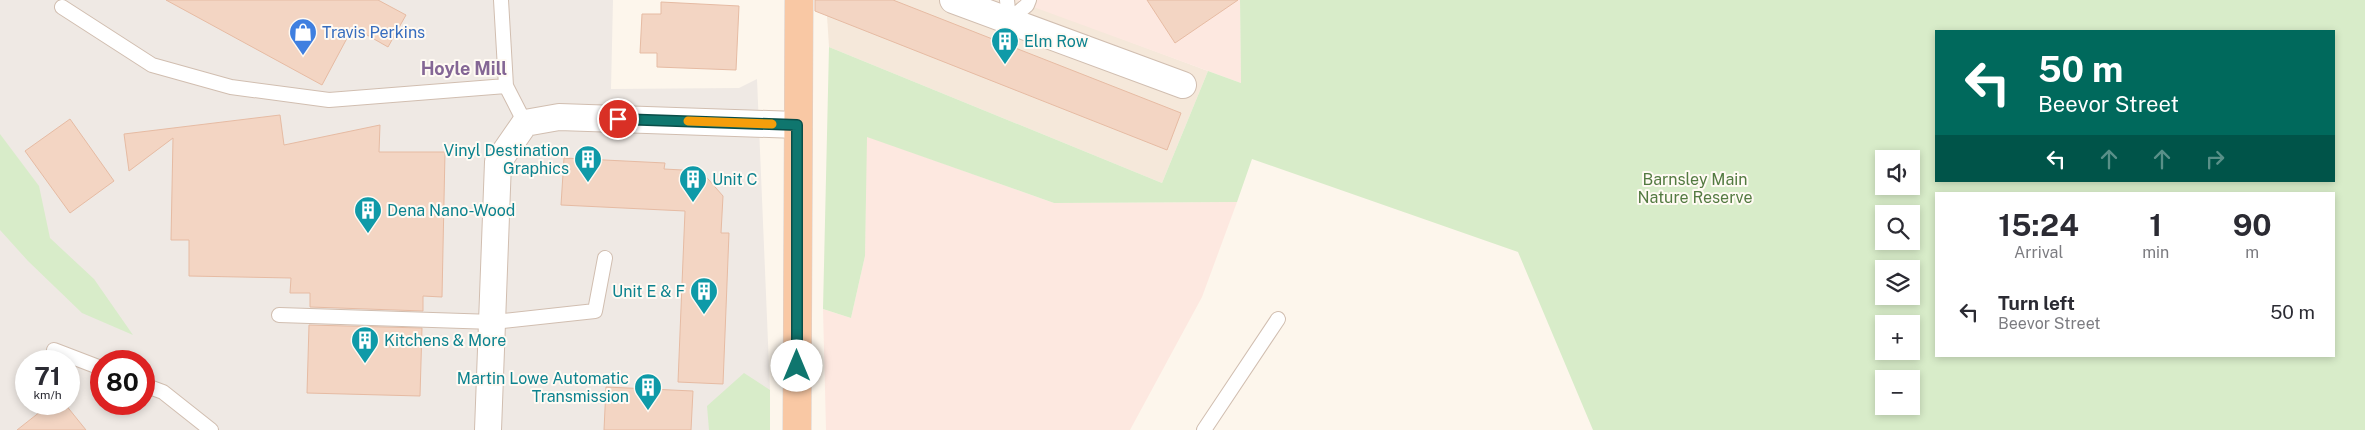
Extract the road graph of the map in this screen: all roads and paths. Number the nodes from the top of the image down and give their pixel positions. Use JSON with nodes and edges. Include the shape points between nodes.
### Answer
{"nodes":[{"id":1,"x":501,"y":0,"type":"edge"},
{"id":2,"x":799,"y":0,"type":"edge"},
{"id":3,"x":954,"y":0,"type":"edge"},
{"id":4,"x":1029,"y":0,"type":"edge"},
{"id":5,"x":62,"y":7,"type":"dead end"},
{"id":6,"x":1008,"y":10,"type":"edge"},
{"id":7,"x":1183,"y":85,"type":"dead end"},
{"id":8,"x":506,"y":86,"type":"junction"},
{"id":9,"x":525,"y":123,"type":"junction"},
{"id":10,"x":797,"y":125,"type":"junction"},
{"id":11,"x":605,"y":258,"type":"dead end"},
{"id":12,"x":279,"y":315,"type":"dead end"},
{"id":13,"x":1278,"y":319,"type":"dead end"},
{"id":14,"x":494,"y":322,"type":"junction"},
{"id":15,"x":155,"y":389,"type":"edge"},
{"id":16,"x":210,"y":430,"type":"edge"},
{"id":17,"x":488,"y":430,"type":"edge"},
{"id":18,"x":797,"y":430,"type":"edge"},
{"id":19,"x":1204,"y":430,"type":"edge"}],
"edges":[{"from":1,"to":8,"type":"lane"},
{"from":2,"to":10,"type":"highway"},
{"from":3,"to":6,"type":"street"},
{"from":4,"to":6,"type":"lane","via":[[1027,4]]},
{"from":5,"to":8,"type":"lane","via":[[152,65],[231,87],[329,100]]},
{"from":6,"to":7,"type":"street"},
{"from":8,"to":9,"type":"lane"},
{"from":9,"to":10,"type":"street","via":[[559,117]]},
{"from":9,"to":14,"type":"street","via":[[498,162]]},
{"from":10,"to":18,"type":"highway"},
{"from":11,"to":14,"type":"lane","via":[[595,311]]},
{"from":12,"to":14,"type":"lane"},
{"from":13,"to":19,"type":"lane"},
{"from":14,"to":17,"type":"street"},
{"from":15,"to":16,"type":"lane"}]}
